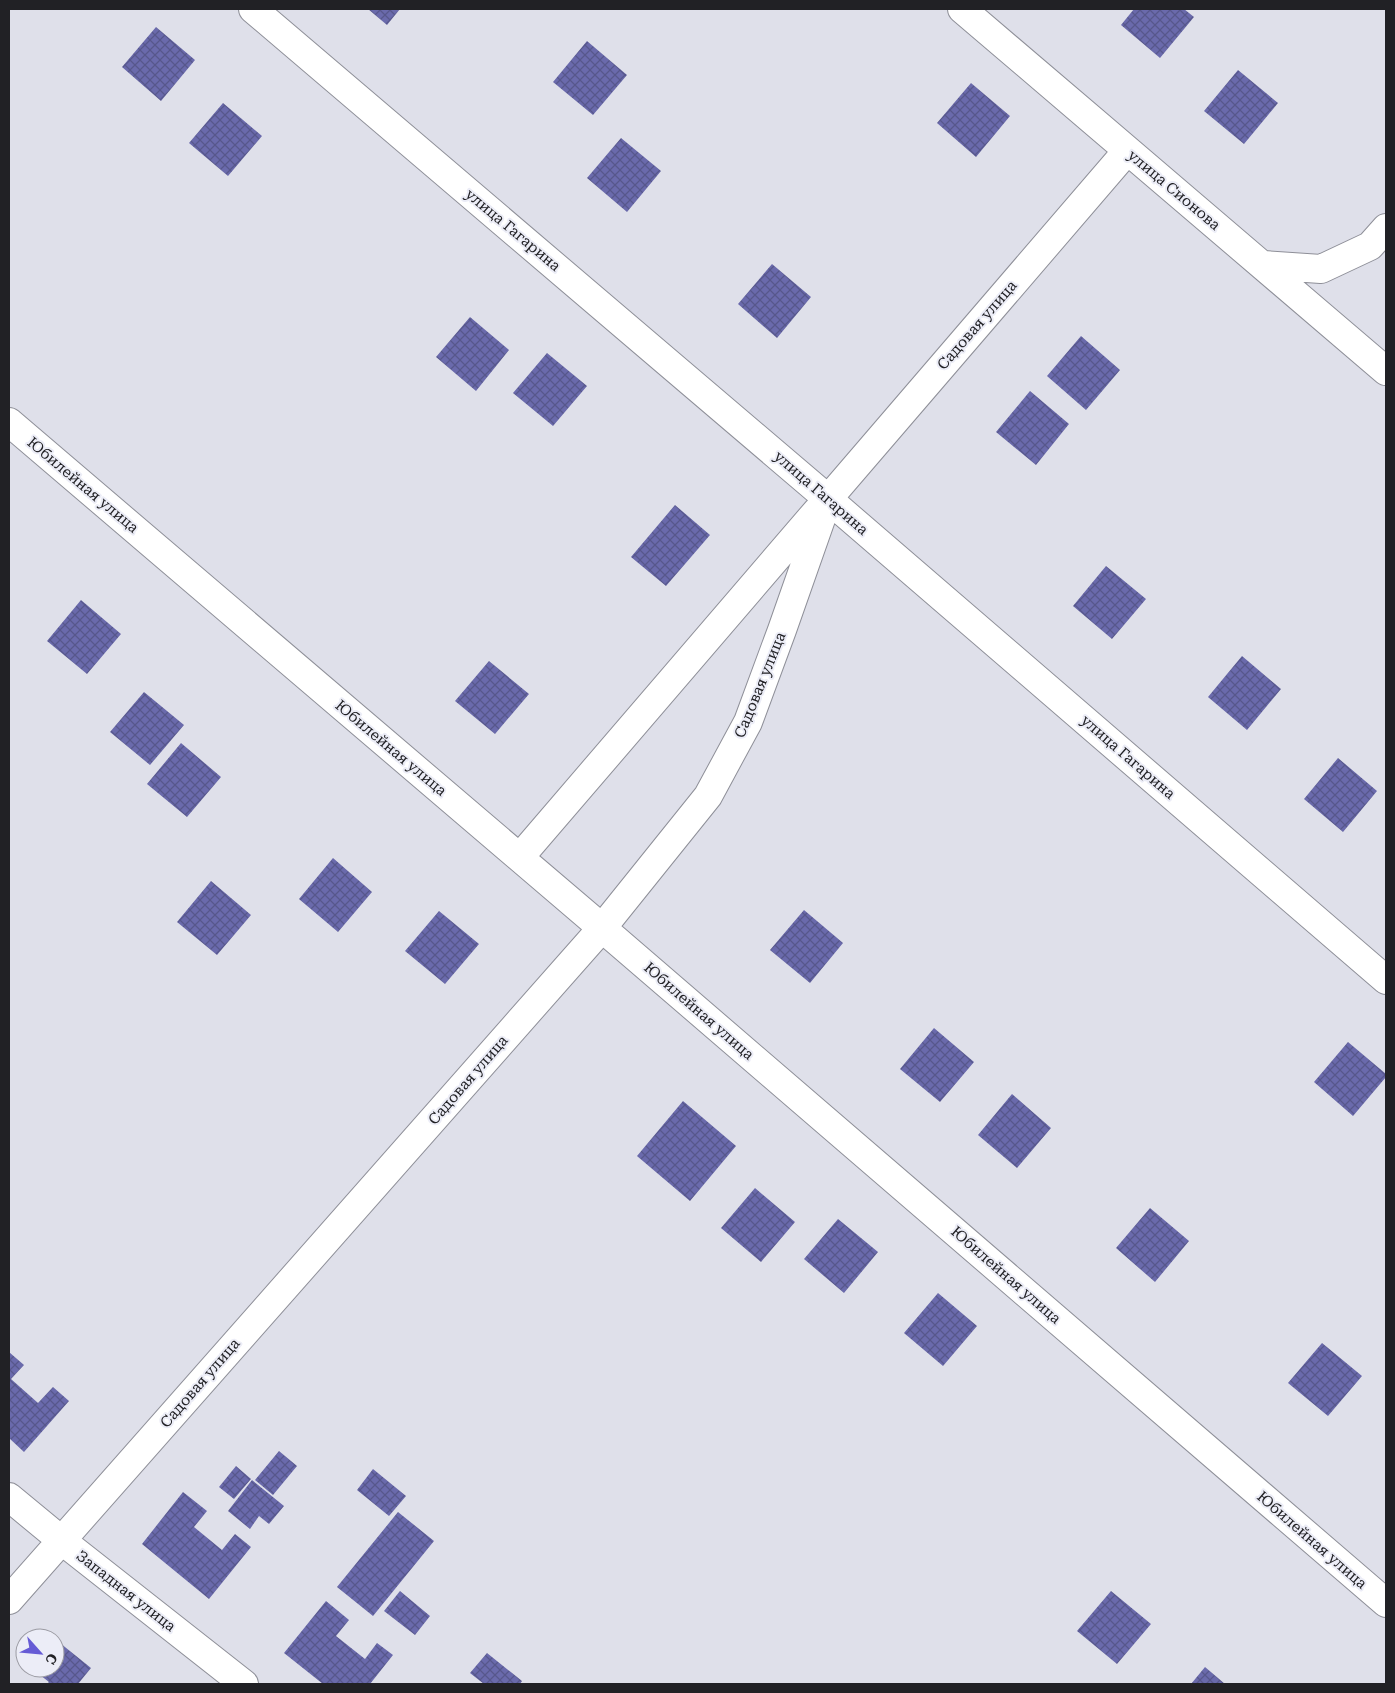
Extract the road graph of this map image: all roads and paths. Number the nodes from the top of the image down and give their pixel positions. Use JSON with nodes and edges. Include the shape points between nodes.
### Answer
{"nodes":[{"id":1,"x":253,"y":9,"type":"edge"},
{"id":2,"x":962,"y":9,"type":"edge"},
{"id":3,"x":1127,"y":151,"type":"junction"},
{"id":4,"x":1386,"y":228,"type":"edge"},
{"id":5,"x":1263,"y":265,"type":"junction"},
{"id":6,"x":1386,"y":371,"type":"edge"},
{"id":7,"x":9,"y":422,"type":"edge"},
{"id":8,"x":828,"y":499,"type":"junction"},
{"id":9,"x":520,"y":857,"type":"junction"},
{"id":10,"x":602,"y":928,"type":"junction"},
{"id":11,"x":1386,"y":980,"type":"edge"},
{"id":12,"x":9,"y":1497,"type":"edge"},
{"id":13,"x":61,"y":1540,"type":"junction"},
{"id":14,"x":9,"y":1600,"type":"edge"},
{"id":15,"x":1386,"y":1603,"type":"edge"},
{"id":16,"x":244,"y":1684,"type":"edge"}],
"edges":[{"from":1,"to":8,"type":"street","name":"улица Гагарина"},
{"from":2,"to":3,"type":"street","name":"улица Сионова"},
{"from":3,"to":5,"type":"street","name":"улица Сионова"},
{"from":3,"to":8,"type":"street","name":"Садовая улица"},
{"from":4,"to":5,"type":"street","via":[[1370,246],[1321,268]]},
{"from":5,"to":6,"type":"street","name":"улица Сионова"},
{"from":7,"to":9,"type":"street","name":"Юбилейная улица"},
{"from":8,"to":9,"type":"street","name":"Садовая улица"},
{"from":8,"to":10,"type":"street","name":"Садовая улица","via":[[748,722],[708,796]]},
{"from":8,"to":11,"type":"street","name":"улица Гагарина"},
{"from":9,"to":10,"type":"street","name":"Юбилейная улица"},
{"from":10,"to":13,"type":"street","name":"Садовая улица"},
{"from":10,"to":15,"type":"street","name":"Юбилейная улица"},
{"from":12,"to":13,"type":"street","name":"Западная улица"},
{"from":13,"to":14,"type":"street","name":"Садовая улица"},
{"from":13,"to":16,"type":"street","name":"Западная улица"}]}
